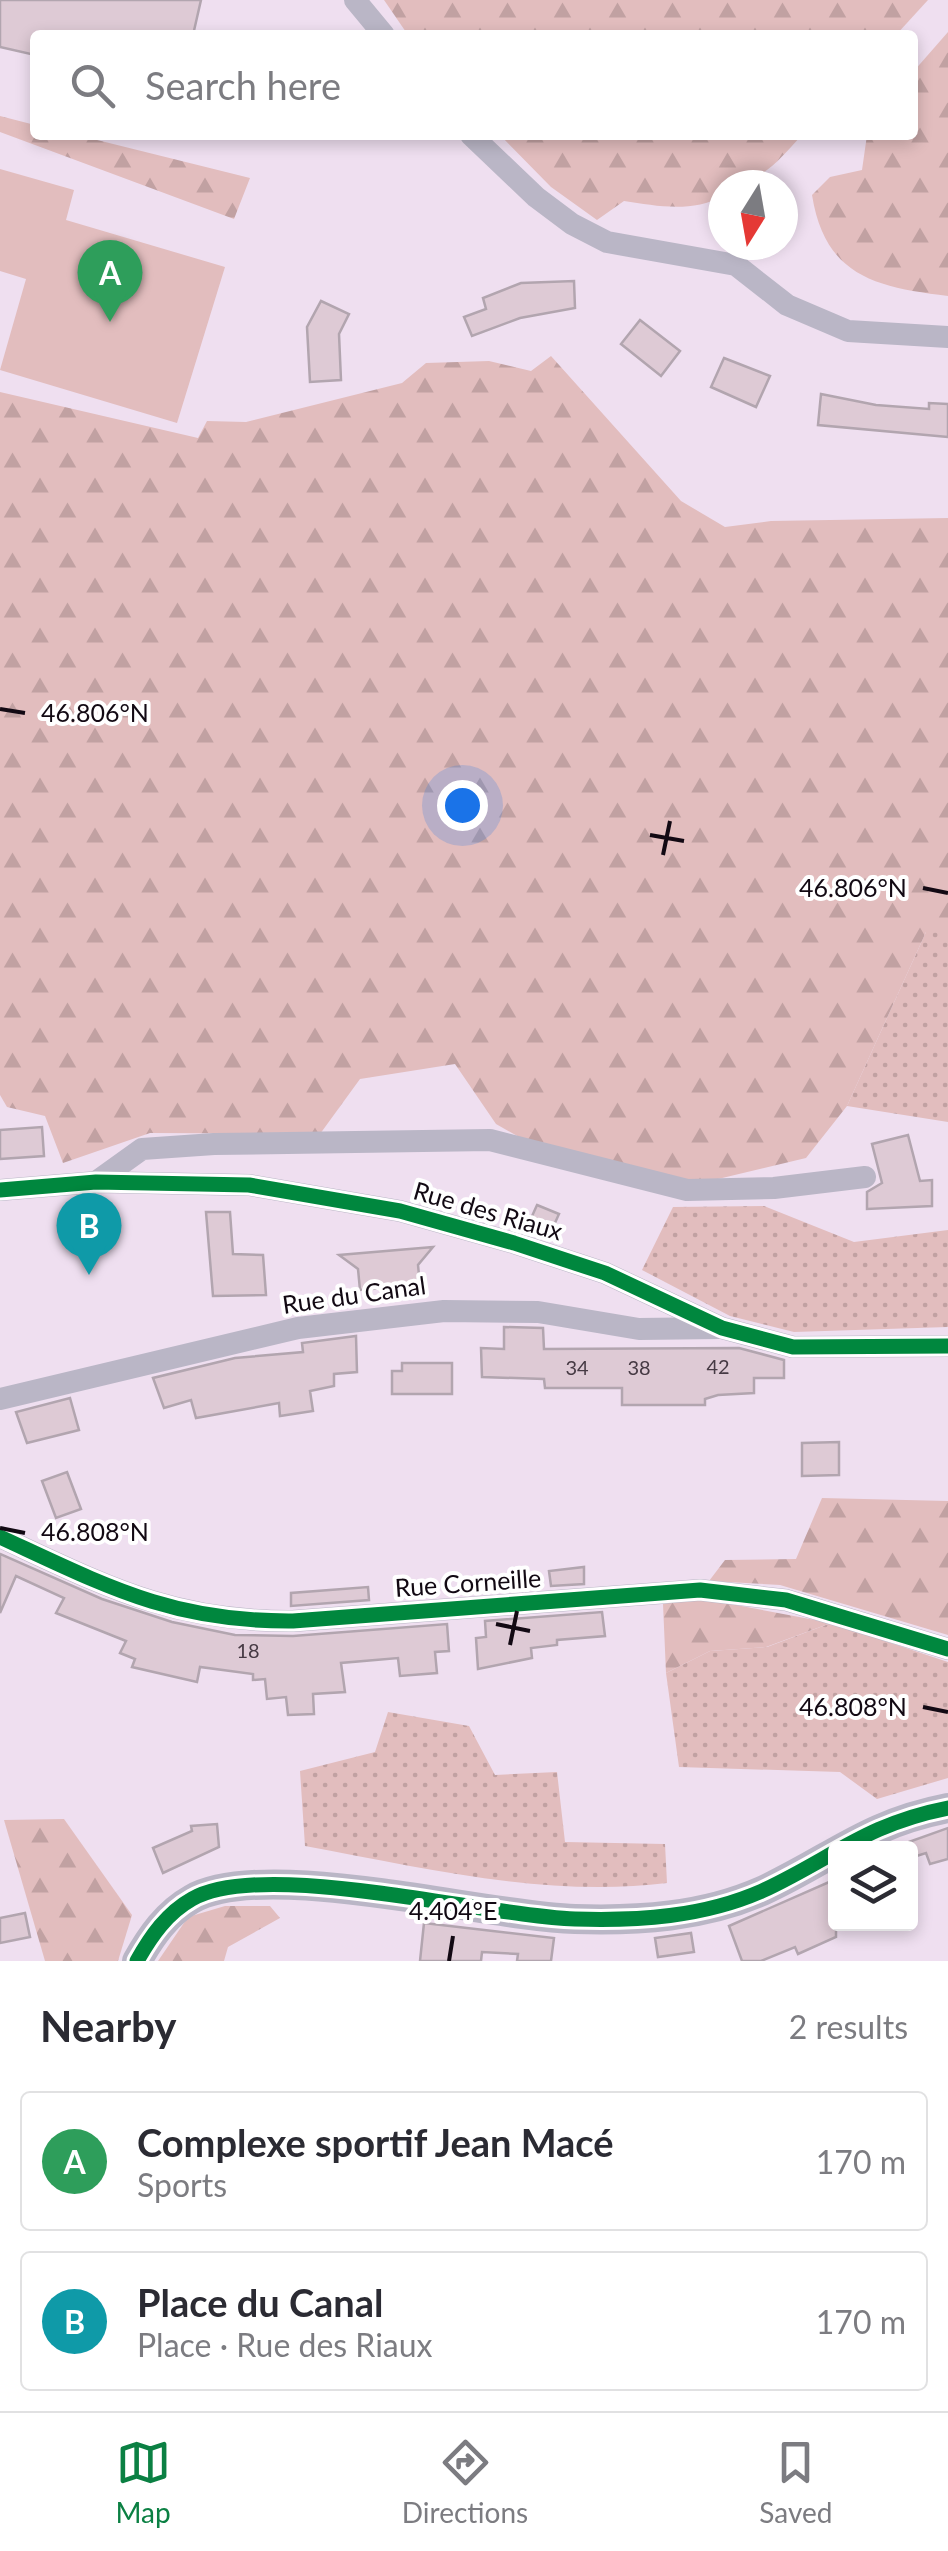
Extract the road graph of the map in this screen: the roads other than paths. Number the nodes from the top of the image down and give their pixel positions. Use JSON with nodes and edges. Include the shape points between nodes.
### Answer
{"nodes":[{"id":1,"x":355,"y":0,"type":"edge"},
{"id":2,"x":380,"y":30,"type":"edge"},
{"id":3,"x":477,"y":140,"type":"edge"},
{"id":4,"x":948,"y":337,"type":"edge"},
{"id":5,"x":866,"y":1177,"type":"dead end"},
{"id":6,"x":96,"y":1182,"type":"junction"},
{"id":7,"x":0,"y":1190,"type":"edge"},
{"id":8,"x":722,"y":1328,"type":"junction"},
{"id":9,"x":948,"y":1346,"type":"edge"},
{"id":10,"x":0,"y":1398,"type":"edge"},
{"id":11,"x":0,"y":1537,"type":"edge"},
{"id":12,"x":948,"y":1650,"type":"edge"},
{"id":13,"x":948,"y":1808,"type":"edge"},
{"id":14,"x":137,"y":1961,"type":"edge"}],
"edges":[{"from":1,"to":2,"type":"street"},
{"from":3,"to":4,"type":"street","via":[[536,198],[607,242],[736,265],[787,305],[848,332]]},
{"from":5,"to":6,"type":"street","via":[[688,1190],[490,1140],[142,1150]]},
{"from":6,"to":7,"type":"street","name":"Rue des Riaux"},
{"from":6,"to":8,"type":"street","name":"Rue des Riaux","via":[[249,1185],[400,1211],[605,1273]]},
{"from":8,"to":9,"type":"street","name":"Rue des Riaux","via":[[793,1347]]},
{"from":8,"to":10,"type":"street","name":"Rue du Canal","via":[[639,1329],[538,1312],[444,1311],[298,1328]]},
{"from":11,"to":12,"type":"street","name":"Rue Corneille","via":[[115,1590],[232,1622],[700,1590],[786,1600]]},
{"from":13,"to":14,"type":"street","via":[[858,1836],[762,1891],[647,1919],[492,1912],[270,1882],[230,1885],[192,1898],[162,1922]]}]}
